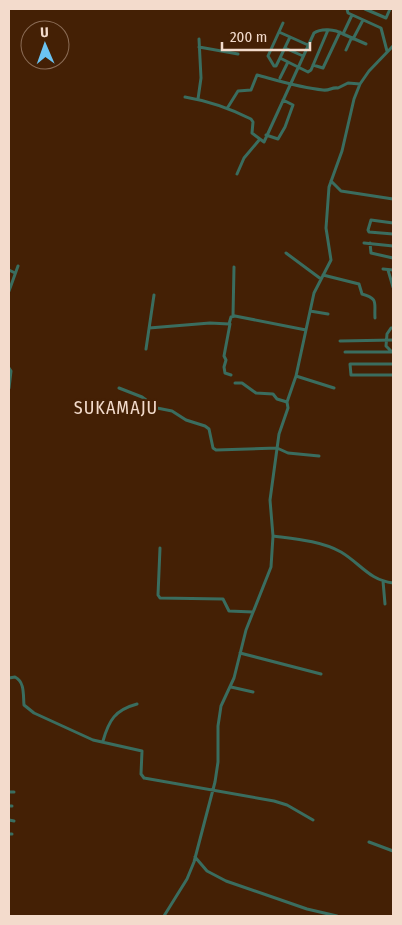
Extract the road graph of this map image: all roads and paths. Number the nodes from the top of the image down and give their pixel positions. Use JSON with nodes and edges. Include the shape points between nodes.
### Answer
{"nodes":[{"id":1,"x":347,"y":9,"type":"edge"},
{"id":2,"x":365,"y":9,"type":"edge"},
{"id":3,"x":390,"y":9,"type":"edge"},
{"id":4,"x":352,"y":15,"type":"junction"},
{"id":5,"x":362,"y":20,"type":"junction"},
{"id":6,"x":283,"y":23,"type":"dead end"},
{"id":7,"x":328,"y":30,"type":"junction"},
{"id":8,"x":280,"y":32,"type":"junction"},
{"id":9,"x":342,"y":33,"type":"junction"},
{"id":10,"x":290,"y":37,"type":"junction"},
{"id":11,"x":199,"y":38,"type":"dead end"},
{"id":12,"x":352,"y":39,"type":"junction"},
{"id":13,"x":366,"y":44,"type":"dead end"},
{"id":14,"x":308,"y":45,"type":"junction"},
{"id":15,"x":393,"y":46,"type":"edge"},
{"id":16,"x":199,"y":47,"type":"junction"},
{"id":17,"x":285,"y":48,"type":"junction"},
{"id":18,"x":346,"y":50,"type":"dead end"},
{"id":19,"x":387,"y":51,"type":"junction"},
{"id":20,"x":238,"y":54,"type":"dead end"},
{"id":21,"x":303,"y":56,"type":"junction"},
{"id":22,"x":280,"y":58,"type":"junction"},
{"id":23,"x":288,"y":62,"type":"junction"},
{"id":24,"x":313,"y":65,"type":"junction"},
{"id":25,"x":298,"y":67,"type":"junction"},
{"id":26,"x":280,"y":78,"type":"dead end"},
{"id":27,"x":290,"y":84,"type":"junction"},
{"id":28,"x":360,"y":84,"type":"junction"},
{"id":29,"x":185,"y":97,"type":"dead end"},
{"id":30,"x":198,"y":99,"type":"junction"},
{"id":31,"x":282,"y":100,"type":"junction"},
{"id":32,"x":228,"y":108,"type":"junction"},
{"id":33,"x":266,"y":135,"type":"junction"},
{"id":34,"x":260,"y":139,"type":"junction"},
{"id":35,"x":237,"y":174,"type":"dead end"},
{"id":36,"x":331,"y":181,"type":"junction"},
{"id":37,"x":393,"y":199,"type":"edge"},
{"id":38,"x":393,"y":223,"type":"edge"},
{"id":39,"x":393,"y":234,"type":"edge"},
{"id":40,"x":364,"y":243,"type":"dead end"},
{"id":41,"x":370,"y":244,"type":"junction"},
{"id":42,"x":393,"y":246,"type":"edge"},
{"id":43,"x":286,"y":253,"type":"dead end"},
{"id":44,"x":393,"y":258,"type":"edge"},
{"id":45,"x":18,"y":266,"type":"dead end"},
{"id":46,"x":234,"y":267,"type":"dead end"},
{"id":47,"x":383,"y":269,"type":"dead end"},
{"id":48,"x":9,"y":270,"type":"edge"},
{"id":49,"x":388,"y":270,"type":"junction"},
{"id":50,"x":393,"y":270,"type":"edge"},
{"id":51,"x":15,"y":273,"type":"junction"},
{"id":52,"x":322,"y":277,"type":"junction"},
{"id":53,"x":393,"y":282,"type":"edge"},
{"id":54,"x":393,"y":287,"type":"edge"},
{"id":55,"x":9,"y":290,"type":"edge"},
{"id":56,"x":154,"y":295,"type":"dead end"},
{"id":57,"x":310,"y":311,"type":"junction"},
{"id":58,"x":328,"y":314,"type":"dead end"},
{"id":59,"x":233,"y":316,"type":"junction"},
{"id":60,"x":375,"y":318,"type":"dead end"},
{"id":61,"x":230,"y":324,"type":"junction"},
{"id":62,"x":148,"y":328,"type":"junction"},
{"id":63,"x":393,"y":328,"type":"edge"},
{"id":64,"x":306,"y":330,"type":"junction"},
{"id":65,"x":386,"y":340,"type":"junction"},
{"id":66,"x":393,"y":340,"type":"edge"},
{"id":67,"x":340,"y":341,"type":"dead end"},
{"id":68,"x":146,"y":350,"type":"dead end"},
{"id":69,"x":345,"y":352,"type":"dead end"},
{"id":70,"x":392,"y":352,"type":"edge"},
{"id":71,"x":393,"y":364,"type":"edge"},
{"id":72,"x":9,"y":368,"type":"edge"},
{"id":73,"x":231,"y":375,"type":"dead end"},
{"id":74,"x":393,"y":375,"type":"edge"},
{"id":75,"x":296,"y":376,"type":"junction"},
{"id":76,"x":235,"y":383,"type":"dead end"},
{"id":77,"x":9,"y":384,"type":"edge"},
{"id":78,"x":9,"y":388,"type":"edge"},
{"id":79,"x":119,"y":388,"type":"dead end"},
{"id":80,"x":334,"y":388,"type":"dead end"},
{"id":81,"x":287,"y":402,"type":"junction"},
{"id":82,"x":277,"y":448,"type":"junction"},
{"id":83,"x":319,"y":456,"type":"dead end"},
{"id":84,"x":273,"y":536,"type":"junction"},
{"id":85,"x":160,"y":548,"type":"dead end"},
{"id":86,"x":383,"y":581,"type":"junction"},
{"id":87,"x":393,"y":583,"type":"edge"},
{"id":88,"x":385,"y":604,"type":"dead end"},
{"id":89,"x":253,"y":612,"type":"junction"},
{"id":90,"x":240,"y":653,"type":"junction"},
{"id":91,"x":320,"y":674,"type":"dead end"},
{"id":92,"x":9,"y":678,"type":"edge"},
{"id":93,"x":231,"y":687,"type":"junction"},
{"id":94,"x":253,"y":692,"type":"dead end"},
{"id":95,"x":137,"y":704,"type":"dead end"},
{"id":96,"x":103,"y":741,"type":"junction"},
{"id":97,"x":212,"y":790,"type":"junction"},
{"id":98,"x":9,"y":792,"type":"edge"},
{"id":99,"x":14,"y":792,"type":"dead end"},
{"id":100,"x":9,"y":820,"type":"edge"},
{"id":101,"x":313,"y":820,"type":"dead end"},
{"id":102,"x":14,"y":821,"type":"dead end"},
{"id":103,"x":369,"y":842,"type":"dead end"},
{"id":104,"x":393,"y":851,"type":"edge"},
{"id":105,"x":195,"y":856,"type":"junction"},
{"id":106,"x":164,"y":916,"type":"edge"},
{"id":107,"x":338,"y":916,"type":"edge"}],
"edges":[{"from":1,"to":4,"type":"street"},
{"from":2,"to":3,"type":"street","via":[[386,18]]},
{"from":4,"to":5,"type":"street"},
{"from":4,"to":9,"type":"street"},
{"from":5,"to":12,"type":"street"},
{"from":5,"to":19,"type":"street","via":[[381,28]]},
{"from":6,"to":8,"type":"street"},
{"from":7,"to":9,"type":"street"},
{"from":7,"to":14,"type":"street","via":[[315,32]]},
{"from":7,"to":24,"type":"street"},
{"from":8,"to":10,"type":"street"},
{"from":8,"to":22,"type":"street","via":[[268,56],[274,66]]},
{"from":9,"to":12,"type":"street"},
{"from":9,"to":24,"type":"street","via":[[323,68]]},
{"from":10,"to":14,"type":"street"},
{"from":10,"to":17,"type":"street"},
{"from":11,"to":16,"type":"street"},
{"from":12,"to":13,"type":"street"},
{"from":12,"to":18,"type":"street"},
{"from":14,"to":21,"type":"street"},
{"from":15,"to":19,"type":"street"},
{"from":16,"to":20,"type":"street"},
{"from":16,"to":30,"type":"street","via":[[201,78]]},
{"from":17,"to":21,"type":"street"},
{"from":17,"to":22,"type":"street"},
{"from":19,"to":28,"type":"street"},
{"from":21,"to":25,"type":"street"},
{"from":22,"to":23,"type":"street"},
{"from":23,"to":25,"type":"street"},
{"from":23,"to":26,"type":"street"},
{"from":24,"to":25,"type":"street","via":[[308,72]]},
{"from":25,"to":27,"type":"street"},
{"from":27,"to":28,"type":"street","via":[[326,91],[343,84]]},
{"from":27,"to":31,"type":"street"},
{"from":27,"to":32,"type":"street","via":[[257,75],[251,90],[238,91]]},
{"from":28,"to":36,"type":"street"},
{"from":29,"to":30,"type":"street"},
{"from":30,"to":32,"type":"street"},
{"from":31,"to":33,"type":"street"},
{"from":31,"to":33,"type":"street","via":[[292,105],[285,127],[278,139]]},
{"from":32,"to":34,"type":"street","via":[[252,120],[251,131]]},
{"from":33,"to":34,"type":"street","via":[[264,142]]},
{"from":34,"to":35,"type":"street","via":[[244,158]]},
{"from":36,"to":37,"type":"street","via":[[341,191]]},
{"from":36,"to":52,"type":"street","via":[[326,220],[331,260]]},
{"from":38,"to":39,"type":"street","via":[[371,220],[368,229],[370,232]]},
{"from":40,"to":41,"type":"street"},
{"from":41,"to":42,"type":"street"},
{"from":41,"to":44,"type":"street","via":[[371,253]]},
{"from":43,"to":52,"type":"street"},
{"from":45,"to":51,"type":"street"},
{"from":46,"to":59,"type":"street"},
{"from":47,"to":49,"type":"street"},
{"from":48,"to":51,"type":"street"},
{"from":49,"to":50,"type":"street"},
{"from":49,"to":53,"type":"street"},
{"from":51,"to":55,"type":"street"},
{"from":52,"to":57,"type":"street"},
{"from":52,"to":60,"type":"street","via":[[359,284],[362,294],[373,298]]},
{"from":53,"to":54,"type":"street"},
{"from":56,"to":62,"type":"street"},
{"from":57,"to":58,"type":"street"},
{"from":57,"to":64,"type":"street"},
{"from":59,"to":61,"type":"street"},
{"from":59,"to":64,"type":"street"},
{"from":61,"to":62,"type":"street"},
{"from":61,"to":73,"type":"street","via":[[224,367],[225,373]]},
{"from":62,"to":68,"type":"street"},
{"from":63,"to":65,"type":"street","via":[[390,328]]},
{"from":64,"to":75,"type":"street"},
{"from":65,"to":66,"type":"street"},
{"from":65,"to":67,"type":"street"},
{"from":65,"to":70,"type":"street","via":[[386,346]]},
{"from":69,"to":70,"type":"street"},
{"from":71,"to":74,"type":"street","via":[[350,364],[351,376]]},
{"from":72,"to":77,"type":"street"},
{"from":75,"to":80,"type":"street"},
{"from":75,"to":81,"type":"street"},
{"from":76,"to":81,"type":"street","via":[[242,383],[256,393],[273,394]]},
{"from":77,"to":78,"type":"street"},
{"from":79,"to":82,"type":"street","via":[[142,397],[157,408],[205,426],[209,429],[214,450]]},
{"from":81,"to":82,"type":"street"},
{"from":82,"to":83,"type":"street","via":[[288,453]]},
{"from":82,"to":84,"type":"street","via":[[270,500]]},
{"from":84,"to":86,"type":"street","via":[[339,551]]},
{"from":84,"to":89,"type":"street","via":[[270,571]]},
{"from":85,"to":89,"type":"street","via":[[160,598],[223,599],[229,610]]},
{"from":86,"to":87,"type":"street"},
{"from":86,"to":88,"type":"street"},
{"from":89,"to":90,"type":"street"},
{"from":90,"to":91,"type":"street"},
{"from":90,"to":93,"type":"street"},
{"from":92,"to":96,"type":"street","via":[[20,680],[24,705],[34,713],[93,740]]},
{"from":93,"to":94,"type":"street"},
{"from":93,"to":97,"type":"street","via":[[220,711],[218,762]]},
{"from":95,"to":96,"type":"street","via":[[128,706],[113,717]]},
{"from":96,"to":97,"type":"street","via":[[142,751],[141,774],[144,778]]},
{"from":97,"to":101,"type":"street","via":[[280,802]]},
{"from":97,"to":105,"type":"street"},
{"from":98,"to":99,"type":"street"},
{"from":100,"to":102,"type":"street"},
{"from":103,"to":104,"type":"street"},
{"from":105,"to":106,"type":"street","via":[[187,880]]},
{"from":105,"to":107,"type":"street","via":[[207,871],[226,881],[307,909]]}]}
